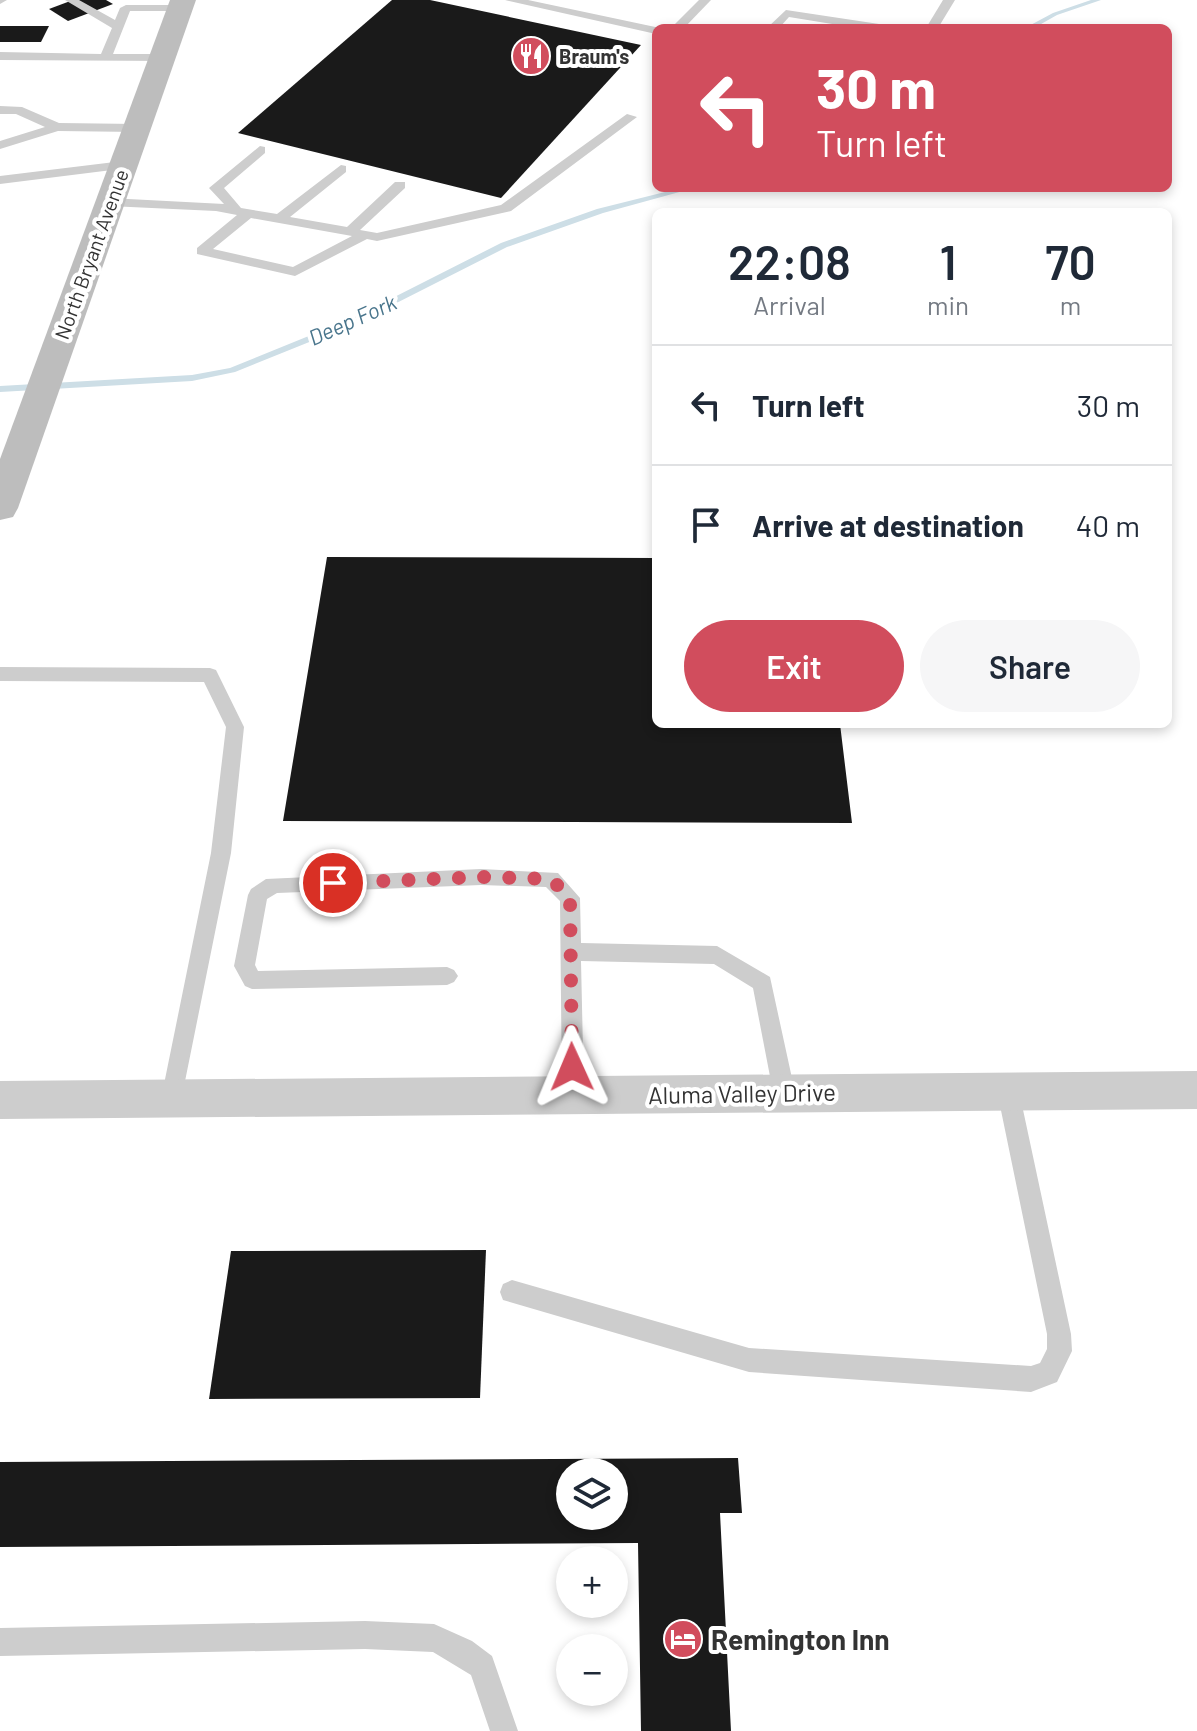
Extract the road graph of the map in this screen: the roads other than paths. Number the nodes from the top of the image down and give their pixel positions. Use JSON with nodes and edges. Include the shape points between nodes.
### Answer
{"nodes":[{"id":1,"x":71,"y":0,"type":"edge"},
{"id":2,"x":511,"y":0,"type":"edge"},
{"id":3,"x":705,"y":0,"type":"edge"},
{"id":4,"x":799,"y":0,"type":"edge"},
{"id":5,"x":949,"y":0,"type":"edge"},
{"id":6,"x":120,"y":4,"type":"edge"},
{"id":7,"x":181,"y":4,"type":"edge"},
{"id":8,"x":786,"y":13,"type":"junction"},
{"id":9,"x":681,"y":24,"type":"edge"},
{"id":10,"x":776,"y":24,"type":"edge"},
{"id":11,"x":854,"y":24,"type":"edge"},
{"id":12,"x":934,"y":24,"type":"edge"},
{"id":13,"x":118,"y":27,"type":"junction"},
{"id":14,"x":652,"y":29,"type":"edge"},
{"id":15,"x":0,"y":56,"type":"edge"},
{"id":16,"x":106,"y":57,"type":"junction"},
{"id":17,"x":162,"y":58,"type":"junction"},
{"id":18,"x":0,"y":110,"type":"edge"},
{"id":19,"x":631,"y":117,"type":"dead end"},
{"id":20,"x":57,"y":127,"type":"junction"},
{"id":21,"x":137,"y":128,"type":"junction"},
{"id":22,"x":0,"y":145,"type":"edge"},
{"id":23,"x":260,"y":150,"type":"dead end"},
{"id":24,"x":123,"y":165,"type":"junction"},
{"id":25,"x":341,"y":169,"type":"dead end"},
{"id":26,"x":0,"y":180,"type":"edge"},
{"id":27,"x":400,"y":185,"type":"dead end"},
{"id":28,"x":109,"y":202,"type":"junction"},
{"id":29,"x":242,"y":212,"type":"junction"},
{"id":30,"x":279,"y":219,"type":"junction"},
{"id":31,"x":358,"y":234,"type":"junction"},
{"id":32,"x":0,"y":508,"type":"edge"},
{"id":33,"x":0,"y":674,"type":"edge"},
{"id":34,"x":571,"y":952,"type":"junction"},
{"id":35,"x":447,"y":976,"type":"dead end"},
{"id":36,"x":1197,"y":1090,"type":"edge"},
{"id":37,"x":1008,"y":1091,"type":"junction"},
{"id":38,"x":784,"y":1092,"type":"junction"},
{"id":39,"x":573,"y":1095,"type":"junction"},
{"id":40,"x":172,"y":1099,"type":"junction"},
{"id":41,"x":0,"y":1100,"type":"edge"},
{"id":42,"x":512,"y":1292,"type":"dead end"},
{"id":43,"x":0,"y":1642,"type":"edge"},
{"id":44,"x":504,"y":1731,"type":"edge"}],
"edges":[{"from":1,"to":13,"type":"lane"},
{"from":2,"to":14,"type":"lane","via":[[592,12]]},
{"from":3,"to":9,"type":"lane"},
{"from":4,"to":8,"type":"lane"},
{"from":5,"to":12,"type":"lane"},
{"from":6,"to":7,"type":"lane"},
{"from":6,"to":13,"type":"lane"},
{"from":7,"to":17,"type":"street","name":"North Bryant Avenue"},
{"from":8,"to":10,"type":"lane"},
{"from":8,"to":11,"type":"lane"},
{"from":13,"to":16,"type":"lane"},
{"from":15,"to":16,"type":"lane"},
{"from":16,"to":17,"type":"lane"},
{"from":17,"to":21,"type":"street","name":"North Bryant Avenue"},
{"from":18,"to":20,"type":"lane","via":[[18,110]]},
{"from":19,"to":31,"type":"lane","via":[[506,208],[377,237]]},
{"from":20,"to":21,"type":"lane"},
{"from":20,"to":22,"type":"lane"},
{"from":21,"to":24,"type":"street","name":"North Bryant Avenue"},
{"from":23,"to":29,"type":"lane","via":[[216,188]]},
{"from":24,"to":26,"type":"lane"},
{"from":24,"to":28,"type":"street","name":"North Bryant Avenue"},
{"from":25,"to":30,"type":"lane"},
{"from":27,"to":31,"type":"lane"},
{"from":28,"to":29,"type":"lane"},
{"from":28,"to":32,"type":"street","name":"North Bryant Avenue"},
{"from":29,"to":30,"type":"lane"},
{"from":29,"to":31,"type":"lane","via":[[202,251],[295,272]]},
{"from":30,"to":31,"type":"lane"},
{"from":33,"to":40,"type":"lane","via":[[210,675],[235,727],[221,853]]},
{"from":34,"to":35,"type":"lane","via":[[570,898],[551,879],[273,885],[258,895],[244,966],[252,980]]},
{"from":34,"to":38,"type":"lane","via":[[717,955],[763,983]]},
{"from":34,"to":39,"type":"lane"},
{"from":36,"to":37,"type":"street","name":"Aluma Valley Drive"},
{"from":37,"to":38,"type":"street","name":"Aluma Valley Drive"},
{"from":37,"to":42,"type":"lane","via":[[1059,1334],[1060,1351],[1048,1373],[1031,1379],[749,1360]]},
{"from":38,"to":39,"type":"street","name":"Aluma Valley Drive"},
{"from":39,"to":40,"type":"street","name":"Aluma Valley Drive"},
{"from":40,"to":41,"type":"street","name":"Aluma Valley Drive"},
{"from":43,"to":44,"type":"lane","via":[[434,1638],[482,1666]]}]}
